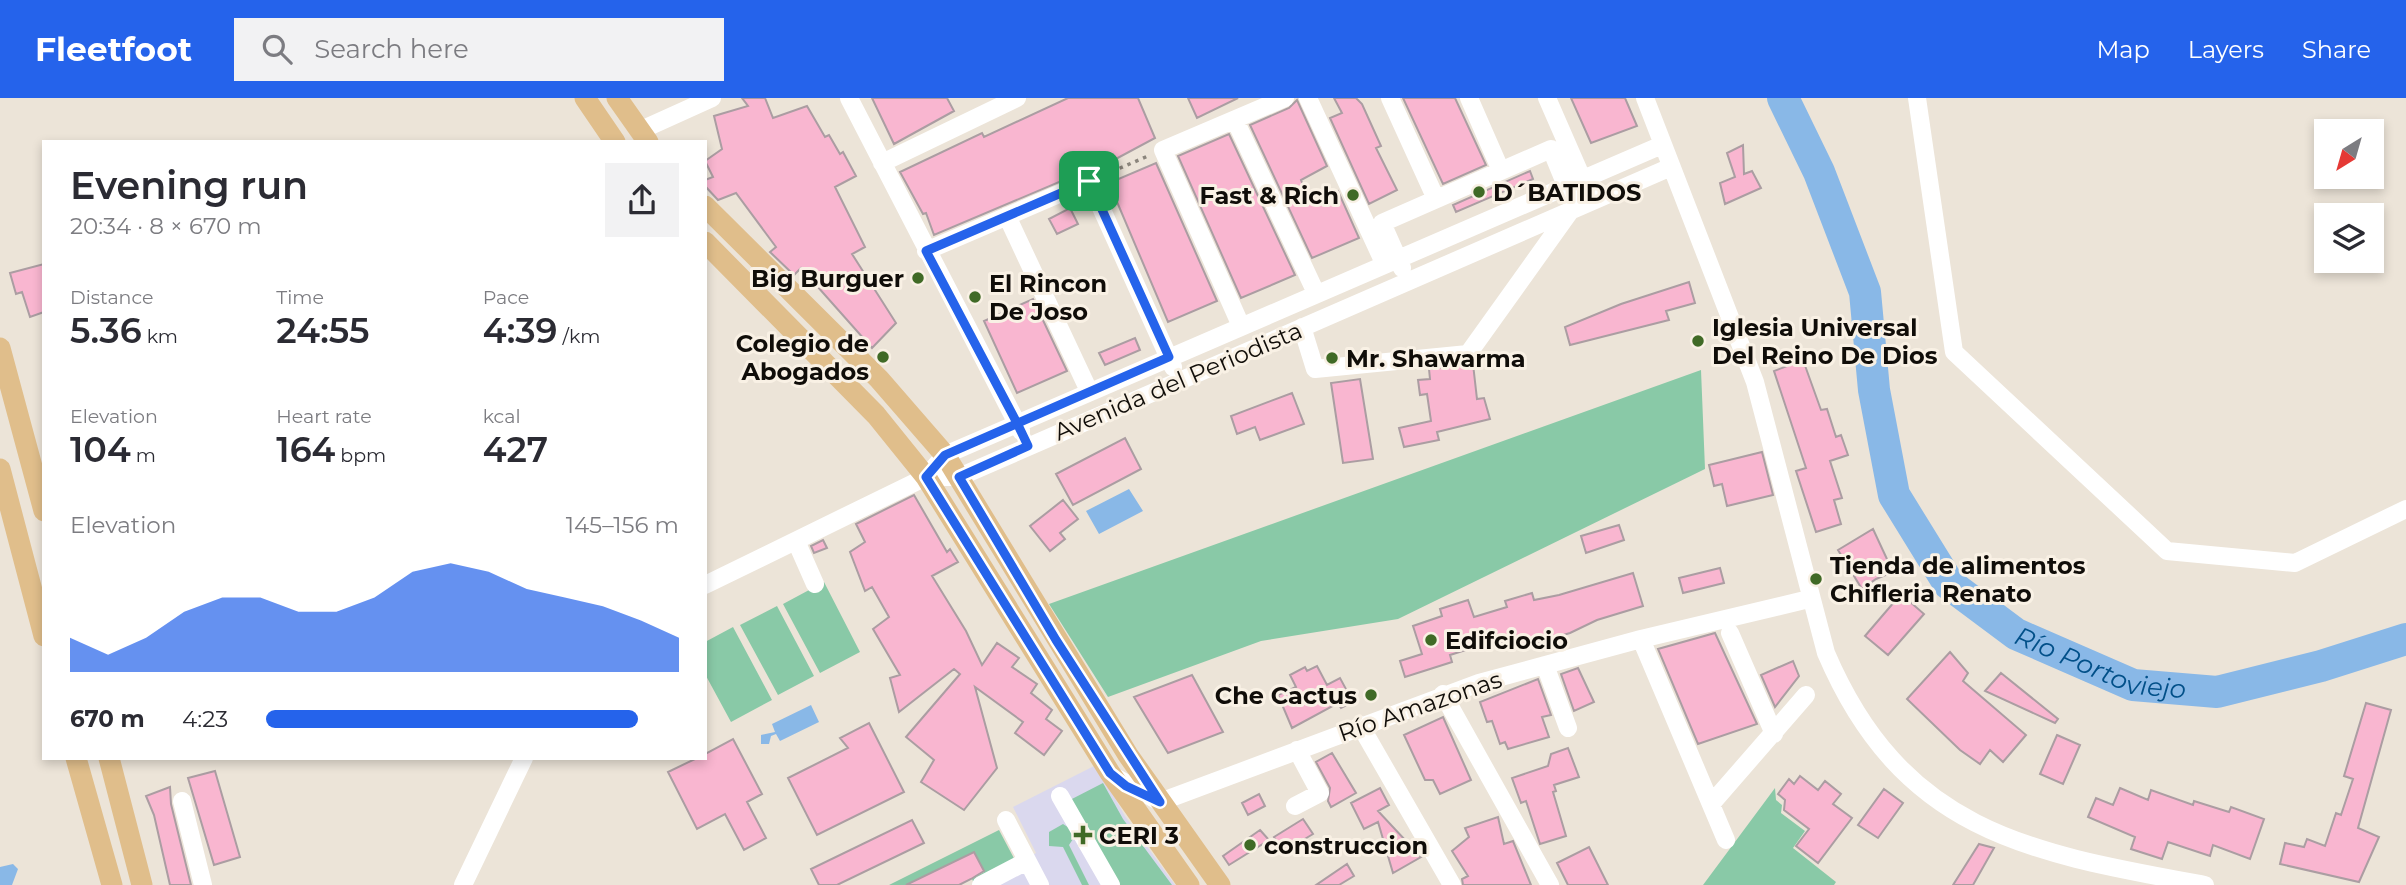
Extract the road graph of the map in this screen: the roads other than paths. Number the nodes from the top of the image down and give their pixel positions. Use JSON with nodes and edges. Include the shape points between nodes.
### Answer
{"nodes":[{"id":1,"x":585,"y":98,"type":"edge"},
{"id":2,"x":617,"y":98,"type":"edge"},
{"id":3,"x":712,"y":98,"type":"edge"},
{"id":4,"x":849,"y":98,"type":"edge"},
{"id":5,"x":1017,"y":98,"type":"edge"},
{"id":6,"x":1285,"y":98,"type":"edge"},
{"id":7,"x":1308,"y":98,"type":"edge"},
{"id":8,"x":1390,"y":98,"type":"edge"},
{"id":9,"x":1469,"y":98,"type":"edge"},
{"id":10,"x":1547,"y":98,"type":"edge"},
{"id":11,"x":1645,"y":98,"type":"edge"},
{"id":12,"x":1917,"y":98,"type":"edge"},
{"id":13,"x":1260,"y":103,"type":"edge"},
{"id":14,"x":1235,"y":120,"type":"junction"},
{"id":15,"x":643,"y":136,"type":"edge"},
{"id":16,"x":614,"y":140,"type":"edge"},
{"id":17,"x":1662,"y":145,"type":"junction"},
{"id":18,"x":882,"y":163,"type":"junction"},
{"id":19,"x":1671,"y":167,"type":"junction"},
{"id":20,"x":1501,"y":171,"type":"junction"},
{"id":21,"x":1574,"y":182,"type":"junction"},
{"id":22,"x":1436,"y":199,"type":"junction"},
{"id":23,"x":707,"y":208,"type":"edge"},
{"id":24,"x":1573,"y":209,"type":"junction"},
{"id":25,"x":1007,"y":216,"type":"junction"},
{"id":26,"x":707,"y":244,"type":"edge"},
{"id":27,"x":926,"y":251,"type":"junction"},
{"id":28,"x":1391,"y":261,"type":"junction"},
{"id":29,"x":1408,"y":281,"type":"junction"},
{"id":30,"x":1317,"y":293,"type":"junction"},
{"id":31,"x":1241,"y":326,"type":"junction"},
{"id":32,"x":1302,"y":327,"type":"junction"},
{"id":33,"x":0,"y":348,"type":"edge"},
{"id":34,"x":1169,"y":357,"type":"junction"},
{"id":35,"x":4,"y":374,"type":"edge"},
{"id":36,"x":1180,"y":381,"type":"junction"},
{"id":37,"x":1089,"y":391,"type":"junction"},
{"id":38,"x":1017,"y":423,"type":"junction"},
{"id":39,"x":1028,"y":446,"type":"junction"},
{"id":40,"x":945,"y":455,"type":"junction"},
{"id":41,"x":0,"y":469,"type":"edge"},
{"id":42,"x":926,"y":477,"type":"junction"},
{"id":43,"x":959,"y":477,"type":"junction"},
{"id":44,"x":4,"y":501,"type":"edge"},
{"id":45,"x":42,"y":504,"type":"edge"},
{"id":46,"x":2406,"y":509,"type":"edge"},
{"id":47,"x":796,"y":541,"type":"junction"},
{"id":48,"x":707,"y":584,"type":"edge"},
{"id":49,"x":815,"y":584,"type":"dead end"},
{"id":50,"x":1810,"y":599,"type":"junction"},
{"id":51,"x":42,"y":629,"type":"edge"},
{"id":52,"x":1730,"y":633,"type":"dead end"},
{"id":53,"x":1641,"y":639,"type":"junction"},
{"id":54,"x":1545,"y":665,"type":"junction"},
{"id":55,"x":1443,"y":694,"type":"junction"},
{"id":56,"x":1806,"y":695,"type":"dead end"},
{"id":57,"x":1360,"y":725,"type":"junction"},
{"id":58,"x":1568,"y":728,"type":"dead end"},
{"id":59,"x":1774,"y":734,"type":"junction"},
{"id":60,"x":1297,"y":750,"type":"junction"},
{"id":61,"x":77,"y":760,"type":"edge"},
{"id":62,"x":110,"y":760,"type":"edge"},
{"id":63,"x":523,"y":760,"type":"edge"},
{"id":64,"x":1110,"y":773,"type":"junction"},
{"id":65,"x":1060,"y":796,"type":"dead end"},
{"id":66,"x":181,"y":801,"type":"dead end"},
{"id":67,"x":1160,"y":802,"type":"junction"},
{"id":68,"x":1712,"y":803,"type":"junction"},
{"id":69,"x":1295,"y":806,"type":"dead end"},
{"id":70,"x":1006,"y":820,"type":"dead end"},
{"id":71,"x":1726,"y":840,"type":"dead end"},
{"id":72,"x":1027,"y":861,"type":"junction"},
{"id":73,"x":2194,"y":884,"type":"edge"},
{"id":74,"x":112,"y":885,"type":"edge"},
{"id":75,"x":142,"y":885,"type":"edge"},
{"id":76,"x":203,"y":885,"type":"edge"},
{"id":77,"x":463,"y":885,"type":"edge"},
{"id":78,"x":981,"y":885,"type":"edge"},
{"id":79,"x":1040,"y":885,"type":"edge"},
{"id":80,"x":1111,"y":885,"type":"edge"},
{"id":81,"x":1189,"y":885,"type":"edge"},
{"id":82,"x":1220,"y":885,"type":"edge"},
{"id":83,"x":1452,"y":885,"type":"edge"},
{"id":84,"x":1550,"y":885,"type":"edge"}],
"edges":[{"from":1,"to":16,"type":"main road"},
{"from":2,"to":15,"type":"main road"},
{"from":3,"to":15,"type":"street"},
{"from":4,"to":18,"type":"street"},
{"from":5,"to":18,"type":"street"},
{"from":6,"to":13,"type":"street"},
{"from":7,"to":28,"type":"street"},
{"from":8,"to":22,"type":"street"},
{"from":9,"to":20,"type":"street"},
{"from":10,"to":21,"type":"street"},
{"from":11,"to":17,"type":"street"},
{"from":12,"to":46,"type":"street","via":[[1954,352],[2167,551],[2295,563]]},
{"from":13,"to":14,"type":"street"},
{"from":14,"to":30,"type":"street"},
{"from":14,"to":31,"type":"street","via":[[1163,150]]},
{"from":17,"to":19,"type":"street"},
{"from":17,"to":21,"type":"street","name":"Avenida del Periodista"},
{"from":18,"to":27,"type":"street"},
{"from":19,"to":24,"type":"street","name":"Avenida del Periodista"},
{"from":19,"to":50,"type":"street","via":[[1755,382]]},
{"from":20,"to":21,"type":"street","via":[[1551,149]]},
{"from":20,"to":22,"type":"street"},
{"from":21,"to":24,"type":"street"},
{"from":21,"to":28,"type":"street","name":"Avenida del Periodista"},
{"from":22,"to":28,"type":"street","via":[[1382,223]]},
{"from":23,"to":40,"type":"main road","via":[[879,379]]},
{"from":24,"to":29,"type":"street","name":"Avenida del Periodista"},
{"from":24,"to":32,"type":"street","via":[[1468,354],[1315,369]]},
{"from":25,"to":27,"type":"street"},
{"from":25,"to":34,"type":"street","via":[[1089,181]]},
{"from":25,"to":37,"type":"street"},
{"from":26,"to":42,"type":"main road","via":[[876,415]]},
{"from":27,"to":38,"type":"street"},
{"from":28,"to":29,"type":"street"},
{"from":28,"to":30,"type":"street","name":"Avenida del Periodista"},
{"from":29,"to":32,"type":"street","name":"Avenida del Periodista"},
{"from":30,"to":31,"type":"street","name":"Avenida del Periodista"},
{"from":31,"to":34,"type":"street","name":"Avenida del Periodista"},
{"from":32,"to":36,"type":"street","name":"Avenida del Periodista"},
{"from":33,"to":35,"type":"main road"},
{"from":34,"to":36,"type":"street"},
{"from":34,"to":37,"type":"street","name":"Avenida del Periodista"},
{"from":35,"to":45,"type":"main road"},
{"from":36,"to":39,"type":"street","name":"Avenida del Periodista"},
{"from":37,"to":38,"type":"street","name":"Avenida del Periodista"},
{"from":38,"to":39,"type":"street"},
{"from":38,"to":40,"type":"street","name":"Avenida del Periodista"},
{"from":39,"to":43,"type":"street","name":"Avenida del Periodista"},
{"from":40,"to":42,"type":"street","name":"Avenida del Periodista"},
{"from":40,"to":43,"type":"main road"},
{"from":41,"to":44,"type":"main road"},
{"from":42,"to":43,"type":"street","name":"Avenida del Periodista"},
{"from":42,"to":47,"type":"street"},
{"from":42,"to":64,"type":"main road"},
{"from":43,"to":67,"type":"main road"},
{"from":44,"to":51,"type":"main road"},
{"from":47,"to":48,"type":"street"},
{"from":47,"to":49,"type":"street"},
{"from":50,"to":53,"type":"street","name":"Río Amazonas"},
{"from":50,"to":73,"type":"street","via":[[1826,653],[1865,728],[1933,799],[1990,832],[2032,848]]},
{"from":52,"to":59,"type":"street"},
{"from":53,"to":54,"type":"street","name":"Río Amazonas"},
{"from":53,"to":68,"type":"street"},
{"from":54,"to":55,"type":"street","name":"Río Amazonas"},
{"from":54,"to":58,"type":"street"},
{"from":55,"to":57,"type":"street","name":"Río Amazonas"},
{"from":55,"to":84,"type":"street"},
{"from":56,"to":59,"type":"street"},
{"from":57,"to":60,"type":"street","name":"Río Amazonas"},
{"from":57,"to":83,"type":"street"},
{"from":59,"to":68,"type":"street"},
{"from":60,"to":67,"type":"street","name":"Río Amazonas"},
{"from":60,"to":69,"type":"street","via":[[1320,793]]},
{"from":61,"to":74,"type":"main road"},
{"from":62,"to":75,"type":"main road"},
{"from":63,"to":77,"type":"street"},
{"from":64,"to":67,"type":"street"},
{"from":64,"to":81,"type":"main road"},
{"from":65,"to":80,"type":"street"},
{"from":66,"to":76,"type":"street"},
{"from":67,"to":82,"type":"main road"},
{"from":68,"to":71,"type":"street"},
{"from":70,"to":72,"type":"street"},
{"from":72,"to":78,"type":"street"},
{"from":72,"to":79,"type":"street"}]}
